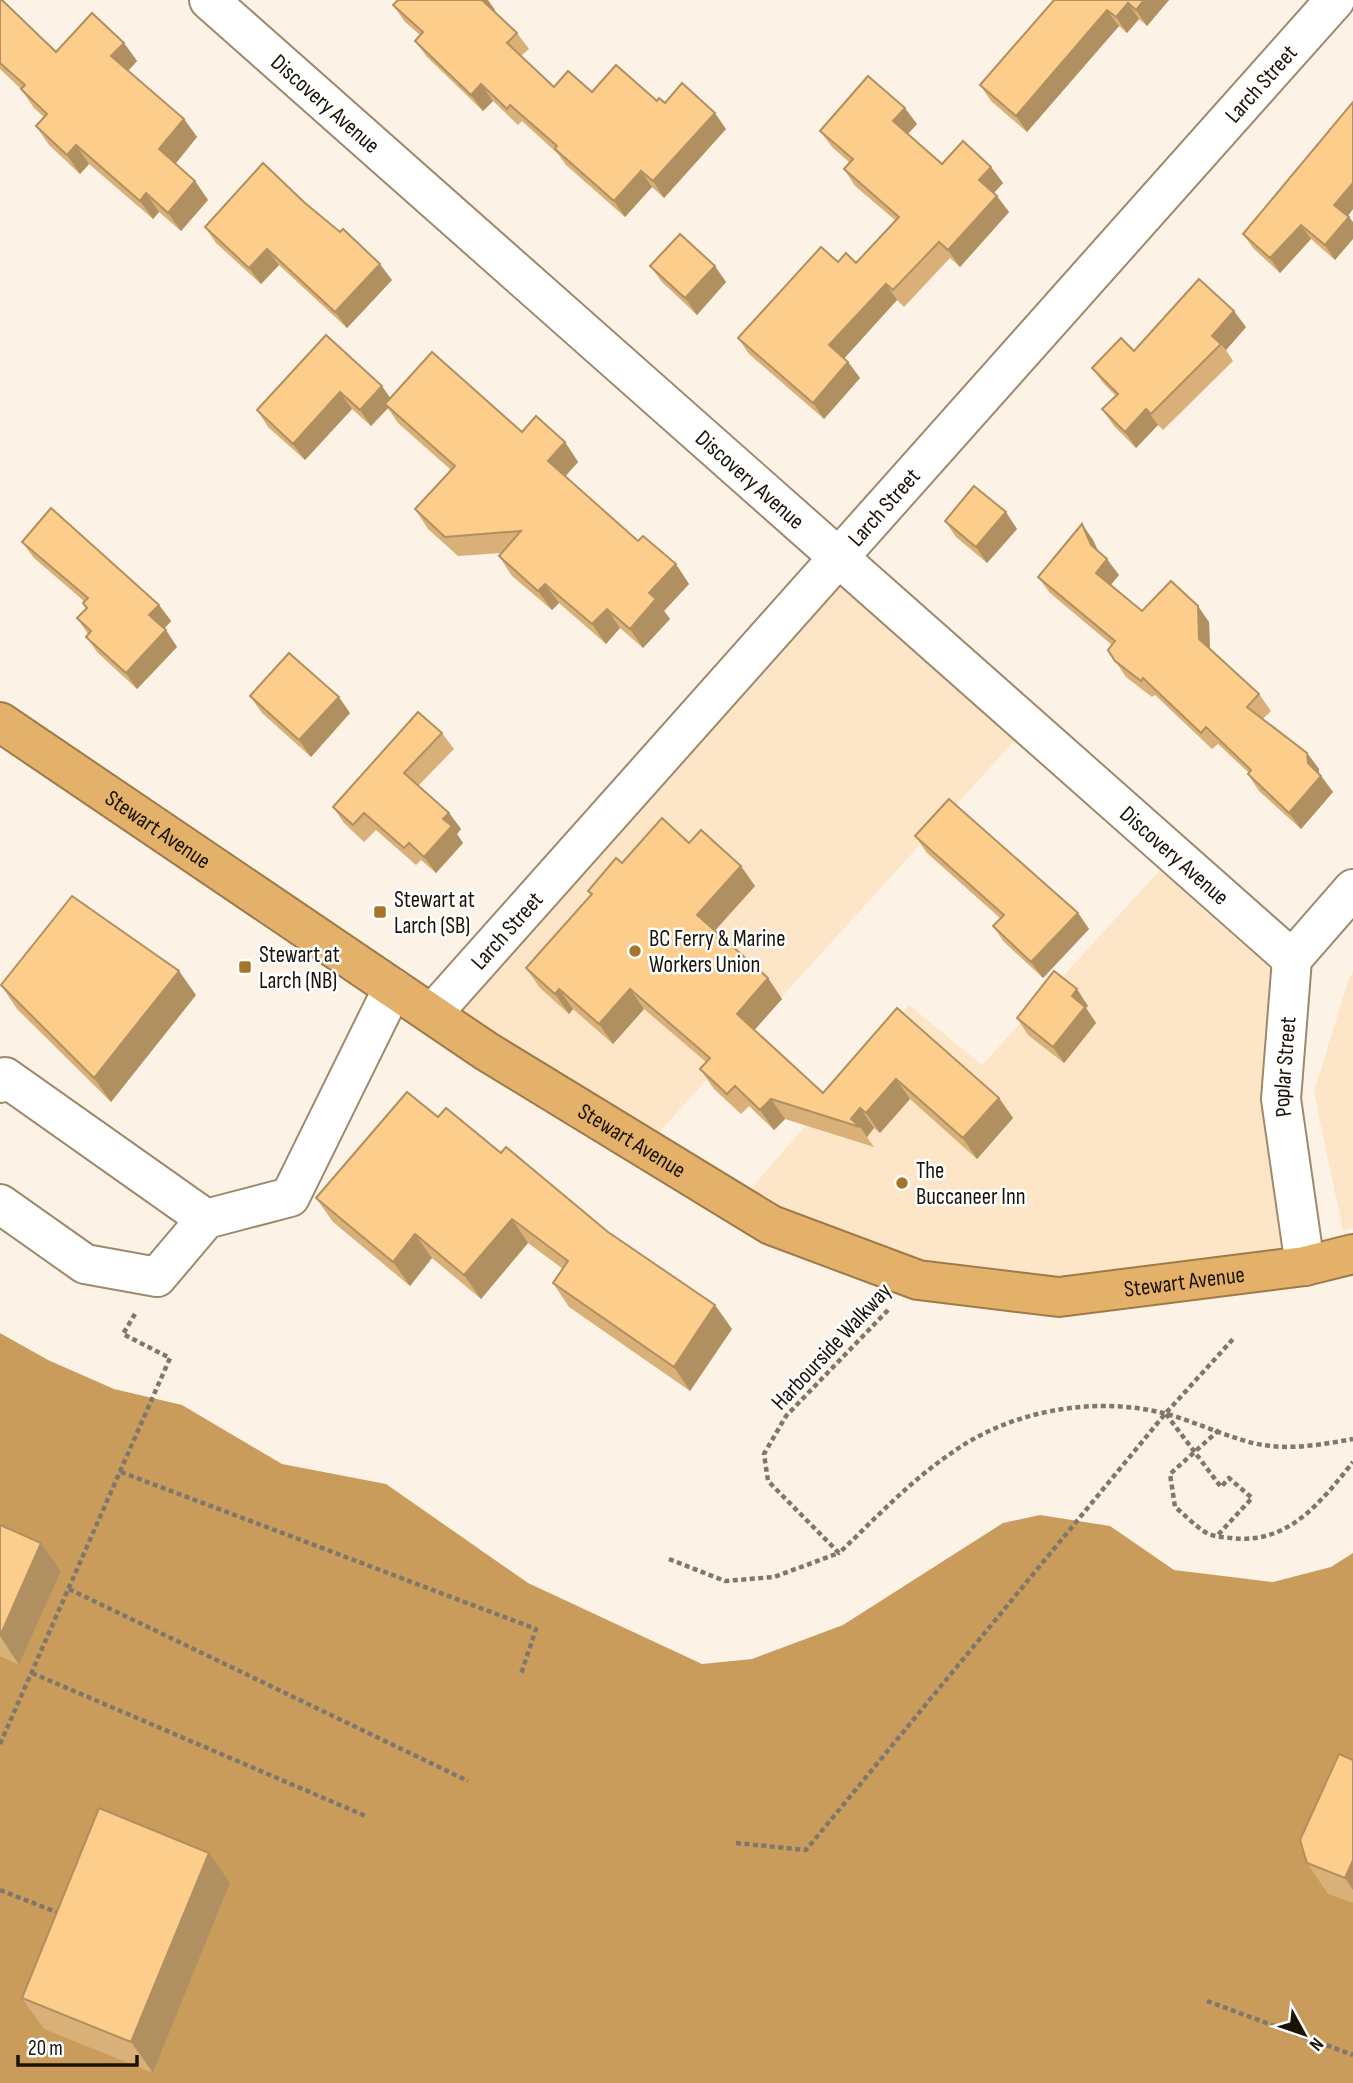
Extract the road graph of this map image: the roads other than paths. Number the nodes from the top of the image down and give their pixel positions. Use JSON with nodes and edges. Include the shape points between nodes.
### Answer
{"nodes":[{"id":1,"x":209,"y":0,"type":"edge"},
{"id":2,"x":1335,"y":0,"type":"edge"},
{"id":3,"x":840,"y":560,"type":"junction"},
{"id":4,"x":0,"y":722,"type":"edge"},
{"id":5,"x":1353,"y":889,"type":"edge"},
{"id":6,"x":1292,"y":959,"type":"junction"},
{"id":7,"x":393,"y":988,"type":"junction"},
{"id":8,"x":432,"y":1014,"type":"junction"},
{"id":9,"x":0,"y":1083,"type":"edge"},
{"id":10,"x":0,"y":1204,"type":"edge"},
{"id":11,"x":206,"y":1219,"type":"junction"},
{"id":12,"x":1353,"y":1254,"type":"edge"},
{"id":13,"x":1305,"y":1266,"type":"junction"}],
"edges":[{"from":1,"to":3,"type":"street","name":"Discovery Avenue"},
{"from":2,"to":3,"type":"street","name":"Larch Street"},
{"from":3,"to":6,"type":"street","name":"Discovery Avenue"},
{"from":3,"to":8,"type":"street","name":"Larch Street"},
{"from":4,"to":7,"type":"highway","name":"Stewart Avenue"},
{"from":5,"to":6,"type":"street"},
{"from":6,"to":13,"type":"street","name":"Poplar Street","via":[[1281,1099]]},
{"from":7,"to":8,"type":"highway","name":"Stewart Avenue"},
{"from":7,"to":11,"type":"street","via":[[290,1197]]},
{"from":8,"to":13,"type":"highway","name":"Stewart Avenue","via":[[771,1224],[918,1280],[1059,1297]]},
{"from":9,"to":11,"type":"street","via":[[5,1077]]},
{"from":10,"to":11,"type":"street","via":[[85,1264],[157,1277]]},
{"from":12,"to":13,"type":"highway","name":"Stewart Avenue"}]}
